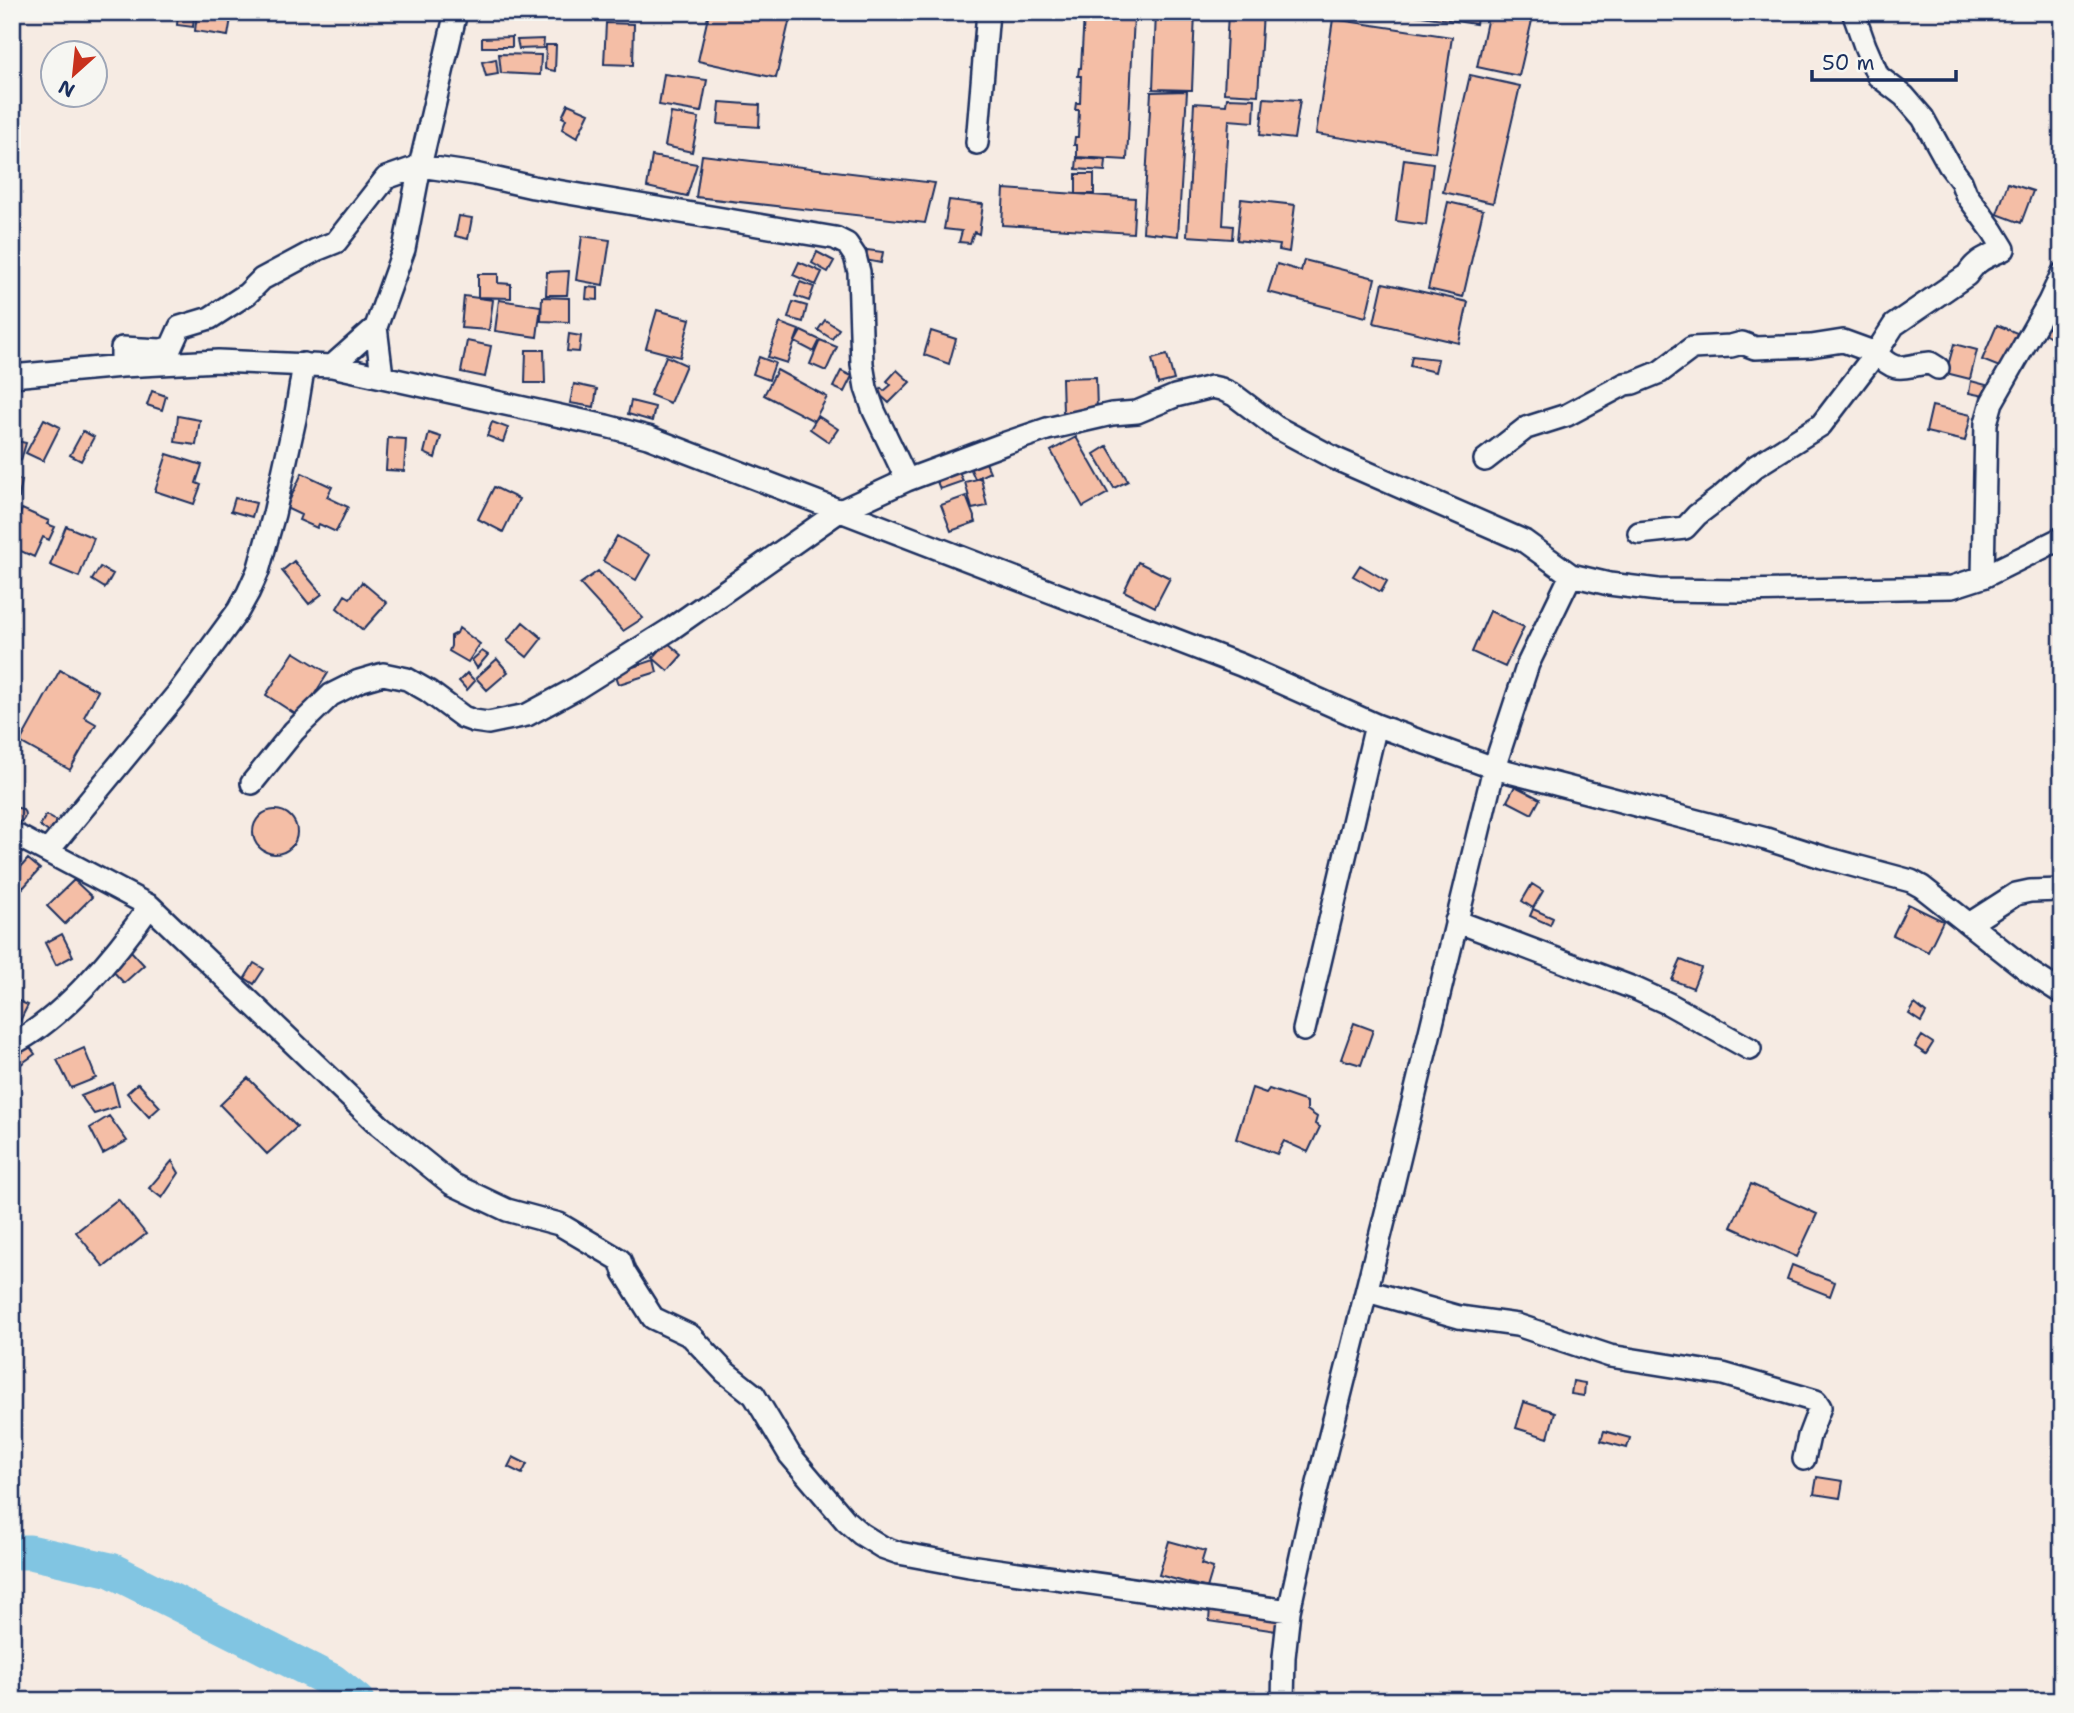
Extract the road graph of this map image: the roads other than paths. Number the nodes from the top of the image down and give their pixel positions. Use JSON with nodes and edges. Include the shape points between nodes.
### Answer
{"nodes":[{"id":1,"x":456,"y":12,"type":"edge"},
{"id":2,"x":988,"y":12,"type":"edge"},
{"id":3,"x":1853,"y":12,"type":"edge"},
{"id":4,"x":977,"y":143,"type":"dead end"},
{"id":5,"x":420,"y":166,"type":"junction"},
{"id":6,"x":2062,"y":274,"type":"edge"},
{"id":7,"x":376,"y":327,"type":"junction"},
{"id":8,"x":1876,"y":353,"type":"junction"},
{"id":9,"x":304,"y":364,"type":"junction"},
{"id":10,"x":122,"y":366,"type":"junction"},
{"id":11,"x":332,"y":366,"type":"junction"},
{"id":12,"x":1938,"y":368,"type":"dead end"},
{"id":13,"x":12,"y":376,"type":"edge"},
{"id":14,"x":382,"y":376,"type":"junction"},
{"id":15,"x":1485,"y":460,"type":"dead end"},
{"id":16,"x":907,"y":480,"type":"junction"},
{"id":17,"x":838,"y":512,"type":"junction"},
{"id":18,"x":1639,"y":533,"type":"dead end"},
{"id":19,"x":2062,"y":538,"type":"edge"},
{"id":20,"x":1571,"y":575,"type":"junction"},
{"id":21,"x":1983,"y":577,"type":"junction"},
{"id":22,"x":1376,"y":725,"type":"junction"},
{"id":23,"x":1494,"y":768,"type":"junction"},
{"id":24,"x":252,"y":783,"type":"dead end"},
{"id":25,"x":12,"y":833,"type":"edge"},
{"id":26,"x":48,"y":851,"type":"junction"},
{"id":27,"x":2062,"y":890,"type":"edge"},
{"id":28,"x":150,"y":906,"type":"junction"},
{"id":29,"x":1456,"y":921,"type":"junction"},
{"id":30,"x":1969,"y":924,"type":"junction"},
{"id":31,"x":2062,"y":993,"type":"edge"},
{"id":32,"x":1304,"y":1030,"type":"dead end"},
{"id":33,"x":12,"y":1044,"type":"edge"},
{"id":34,"x":1750,"y":1049,"type":"dead end"},
{"id":35,"x":1367,"y":1291,"type":"junction"},
{"id":36,"x":1804,"y":1460,"type":"dead end"},
{"id":37,"x":1289,"y":1611,"type":"junction"},
{"id":38,"x":1283,"y":1701,"type":"edge"}],
"edges":[{"from":1,"to":5,"type":"street"},
{"from":2,"to":4,"type":"street"},
{"from":3,"to":8,"type":"street","via":[[1878,76],[1923,118],[2004,249],[1974,264],[1967,275],[1894,326]]},
{"from":5,"to":7,"type":"street","via":[[404,249]]},
{"from":5,"to":10,"type":"street","via":[[386,178],[336,242],[262,279],[210,318],[180,327],[172,346],[161,350],[122,348]]},
{"from":5,"to":16,"type":"street","via":[[835,238],[847,244],[859,272],[866,388]]},
{"from":6,"to":21,"type":"street","via":[[1988,413]]},
{"from":7,"to":11,"type":"street"},
{"from":7,"to":14,"type":"street"},
{"from":8,"to":12,"type":"street","via":[[1895,368],[1930,363]]},
{"from":8,"to":15,"type":"street","via":[[1843,341],[1811,346],[1755,348],[1742,343],[1692,348],[1660,372],[1625,384],[1567,415],[1526,428]]},
{"from":8,"to":18,"type":"street","via":[[1821,425],[1756,466],[1685,528]]},
{"from":9,"to":10,"type":"street","via":[[218,361]]},
{"from":9,"to":11,"type":"street"},
{"from":9,"to":26,"type":"street","via":[[274,514],[258,571],[243,602],[178,693]]},
{"from":10,"to":13,"type":"street"},
{"from":11,"to":14,"type":"street"},
{"from":14,"to":17,"type":"street","via":[[648,438]]},
{"from":16,"to":17,"type":"street"},
{"from":16,"to":20,"type":"street","via":[[1047,429],[1137,412],[1212,387],[1234,395],[1265,421],[1334,458],[1524,541]]},
{"from":17,"to":22,"type":"street","via":[[1241,665]]},
{"from":17,"to":24,"type":"street","via":[[671,629],[527,715],[488,723],[474,721],[407,679],[383,674],[331,695]]},
{"from":19,"to":21,"type":"street"},
{"from":20,"to":21,"type":"street","via":[[1658,590],[1741,592],[1952,587]]},
{"from":20,"to":23,"type":"street","via":[[1528,664]]},
{"from":22,"to":23,"type":"street"},
{"from":22,"to":32,"type":"street"},
{"from":23,"to":29,"type":"street"},
{"from":23,"to":30,"type":"street","via":[[1896,876],[1922,887]]},
{"from":25,"to":26,"type":"street"},
{"from":26,"to":28,"type":"street"},
{"from":27,"to":30,"type":"street","via":[[2016,894]]},
{"from":28,"to":33,"type":"street","via":[[122,944],[65,1005],[29,1036]]},
{"from":28,"to":37,"type":"street","via":[[379,1125],[452,1184],[507,1210],[559,1224],[620,1260],[653,1318],[691,1336],[754,1395],[790,1455],[846,1521],[882,1547],[969,1566]]},
{"from":29,"to":34,"type":"street","via":[[1636,989]]},
{"from":29,"to":35,"type":"street"},
{"from":30,"to":31,"type":"street"},
{"from":35,"to":36,"type":"street","via":[[1459,1317],[1517,1325],[1610,1356],[1723,1374],[1816,1401],[1820,1407]]},
{"from":35,"to":37,"type":"street"},
{"from":37,"to":38,"type":"street"}]}
